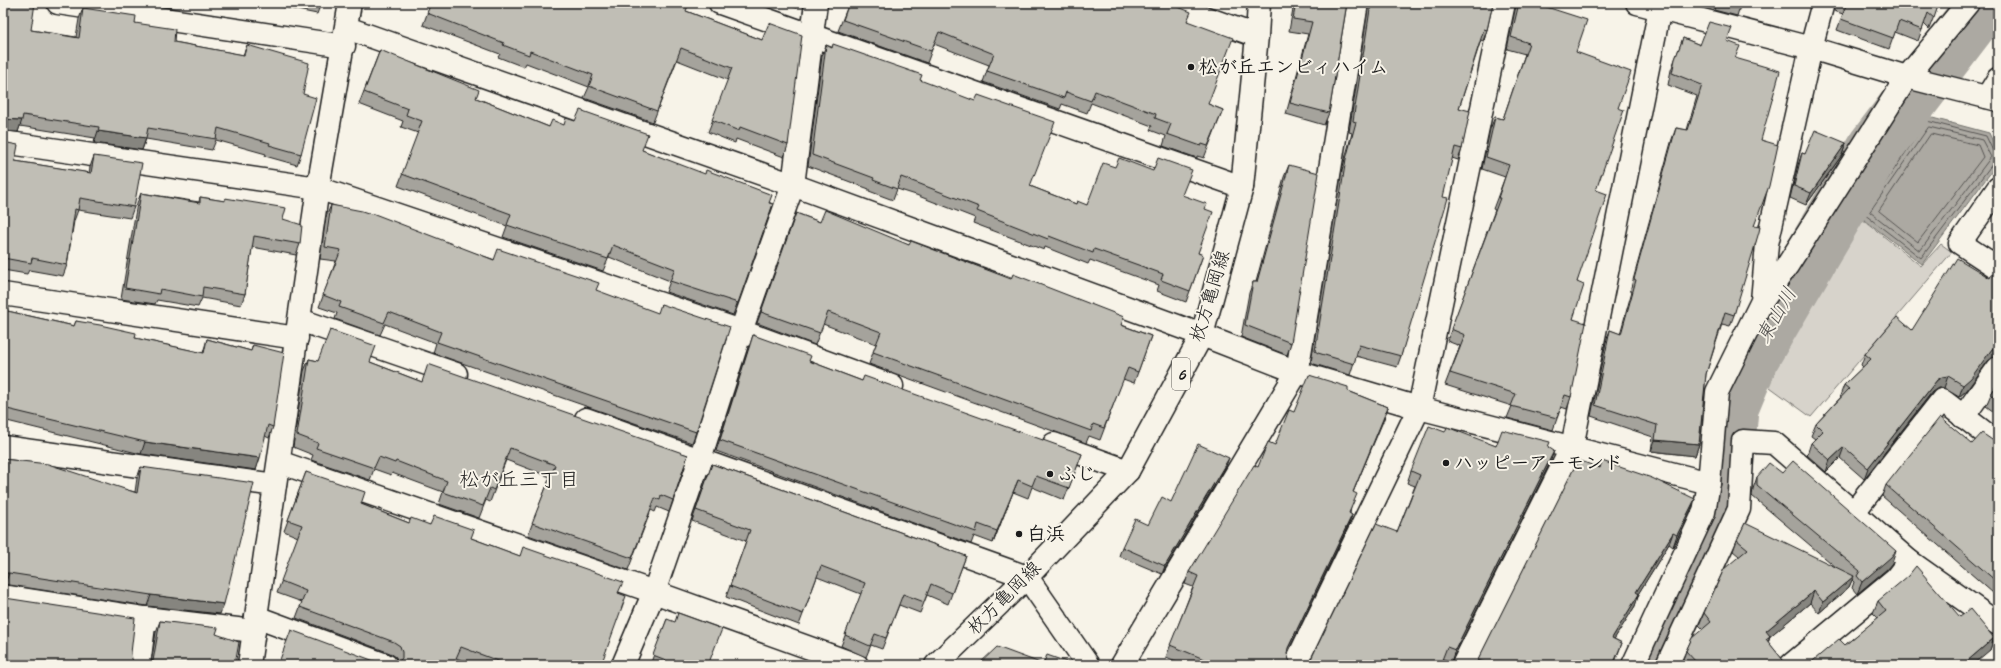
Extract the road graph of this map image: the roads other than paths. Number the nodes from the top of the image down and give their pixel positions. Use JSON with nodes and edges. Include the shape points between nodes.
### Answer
{"nodes":[{"id":1,"x":58,"y":3,"type":"edge"},
{"id":2,"x":350,"y":3,"type":"edge"},
{"id":3,"x":720,"y":3,"type":"edge"},
{"id":4,"x":816,"y":3,"type":"edge"},
{"id":5,"x":1164,"y":3,"type":"edge"},
{"id":6,"x":1259,"y":3,"type":"edge"},
{"id":7,"x":1357,"y":3,"type":"edge"},
{"id":8,"x":1504,"y":3,"type":"edge"},
{"id":9,"x":1637,"y":3,"type":"edge"},
{"id":10,"x":1823,"y":3,"type":"edge"},
{"id":11,"x":1968,"y":3,"type":"edge"},
{"id":12,"x":1660,"y":6,"type":"edge"},
{"id":13,"x":811,"y":34,"type":"junction"},
{"id":14,"x":1257,"y":36,"type":"junction"},
{"id":15,"x":345,"y":37,"type":"junction"},
{"id":16,"x":1811,"y":48,"type":"junction"},
{"id":17,"x":1907,"y":77,"type":"junction"},
{"id":18,"x":1994,"y":92,"type":"edge"},
{"id":19,"x":3,"y":142,"type":"edge"},
{"id":20,"x":793,"y":185,"type":"junction"},
{"id":21,"x":1242,"y":187,"type":"junction"},
{"id":22,"x":318,"y":188,"type":"junction"},
{"id":23,"x":1998,"y":188,"type":"edge"},
{"id":24,"x":1998,"y":268,"type":"edge"},
{"id":25,"x":3,"y":294,"type":"edge"},
{"id":26,"x":1762,"y":300,"type":"junction"},
{"id":27,"x":298,"y":329,"type":"junction"},
{"id":28,"x":741,"y":331,"type":"junction"},
{"id":29,"x":1202,"y":335,"type":"junction"},
{"id":30,"x":1998,"y":368,"type":"edge"},
{"id":31,"x":1297,"y":372,"type":"junction"},
{"id":32,"x":473,"y":380,"type":"edge"},
{"id":33,"x":912,"y":393,"type":"edge"},
{"id":34,"x":1419,"y":408,"type":"junction"},
{"id":35,"x":564,"y":412,"type":"edge"},
{"id":36,"x":1963,"y":417,"type":"junction"},
{"id":37,"x":1032,"y":436,"type":"edge"},
{"id":38,"x":1998,"y":443,"type":"edge"},
{"id":39,"x":3,"y":447,"type":"edge"},
{"id":40,"x":1572,"y":447,"type":"junction"},
{"id":41,"x":700,"y":459,"type":"junction"},
{"id":42,"x":279,"y":462,"type":"junction"},
{"id":43,"x":1128,"y":471,"type":"junction"},
{"id":44,"x":1709,"y":483,"type":"junction"},
{"id":45,"x":275,"y":484,"type":"junction"},
{"id":46,"x":1853,"y":513,"type":"junction"},
{"id":47,"x":1909,"y":561,"type":"junction"},
{"id":48,"x":1027,"y":577,"type":"junction"},
{"id":49,"x":654,"y":592,"type":"junction"},
{"id":50,"x":3,"y":596,"type":"edge"},
{"id":51,"x":145,"y":618,"type":"junction"},
{"id":52,"x":255,"y":624,"type":"junction"},
{"id":53,"x":1998,"y":624,"type":"edge"},
{"id":54,"x":140,"y":665,"type":"edge"},
{"id":55,"x":249,"y":665,"type":"edge"},
{"id":56,"x":386,"y":665,"type":"edge"},
{"id":57,"x":623,"y":665,"type":"edge"},
{"id":58,"x":857,"y":665,"type":"edge"},
{"id":59,"x":936,"y":665,"type":"edge"},
{"id":60,"x":1088,"y":665,"type":"edge"},
{"id":61,"x":1122,"y":665,"type":"edge"},
{"id":62,"x":1295,"y":665,"type":"edge"},
{"id":63,"x":1464,"y":665,"type":"edge"},
{"id":64,"x":1633,"y":665,"type":"edge"},
{"id":65,"x":1667,"y":665,"type":"edge"},
{"id":66,"x":1791,"y":665,"type":"edge"}],
"edges":[{"from":1,"to":15,"type":"street"},
{"from":2,"to":15,"type":"street"},
{"from":3,"to":13,"type":"street"},
{"from":4,"to":13,"type":"street"},
{"from":5,"to":14,"type":"street"},
{"from":6,"to":14,"type":"street","name":"枚方亀岡線","number":"6"},
{"from":7,"to":31,"type":"street"},
{"from":8,"to":34,"type":"street"},
{"from":9,"to":12,"type":"street"},
{"from":10,"to":16,"type":"street"},
{"from":11,"to":17,"type":"street"},
{"from":12,"to":16,"type":"street"},
{"from":12,"to":40,"type":"street"},
{"from":13,"to":20,"type":"street"},
{"from":13,"to":21,"type":"street"},
{"from":14,"to":21,"type":"street","name":"枚方亀岡線","number":"6"},
{"from":15,"to":20,"type":"street"},
{"from":15,"to":22,"type":"street"},
{"from":16,"to":17,"type":"street"},
{"from":16,"to":26,"type":"street","via":[[1767,244]]},
{"from":17,"to":18,"type":"street"},
{"from":17,"to":26,"type":"street","via":[[1787,266]]},
{"from":19,"to":22,"type":"street"},
{"from":20,"to":28,"type":"street"},
{"from":20,"to":29,"type":"street"},
{"from":21,"to":29,"type":"street","name":"枚方亀岡線","number":"6"},
{"from":22,"to":27,"type":"street"},
{"from":22,"to":28,"type":"street"},
{"from":23,"to":24,"type":"street","via":[[1960,243]]},
{"from":25,"to":27,"type":"street"},
{"from":26,"to":44,"type":"street","via":[[1717,392]]},
{"from":27,"to":32,"type":"street"},
{"from":27,"to":42,"type":"street"},
{"from":28,"to":33,"type":"street"},
{"from":28,"to":41,"type":"street"},
{"from":29,"to":31,"type":"street"},
{"from":29,"to":43,"type":"street","name":"枚方亀岡線","number":"6"},
{"from":30,"to":36,"type":"street"},
{"from":31,"to":34,"type":"street"},
{"from":31,"to":61,"type":"street"},
{"from":34,"to":40,"type":"street"},
{"from":34,"to":62,"type":"street"},
{"from":35,"to":41,"type":"street"},
{"from":36,"to":38,"type":"street"},
{"from":36,"to":46,"type":"street","via":[[1942,400]]},
{"from":37,"to":43,"type":"street"},
{"from":39,"to":45,"type":"street"},
{"from":40,"to":44,"type":"street"},
{"from":40,"to":63,"type":"street"},
{"from":41,"to":48,"type":"street"},
{"from":41,"to":49,"type":"street"},
{"from":42,"to":45,"type":"street"},
{"from":42,"to":49,"type":"street"},
{"from":43,"to":48,"type":"street","name":"枚方亀岡線","number":"6"},
{"from":44,"to":64,"type":"street","via":[[1704,512]]},
{"from":45,"to":52,"type":"street"},
{"from":46,"to":47,"type":"street"},
{"from":46,"to":65,"type":"street","via":[[1774,443],[1743,441],[1739,509]]},
{"from":47,"to":53,"type":"street"},
{"from":47,"to":66,"type":"street","via":[[1896,578]]},
{"from":48,"to":59,"type":"street","name":"枚方亀岡線","number":"6"},
{"from":48,"to":60,"type":"street"},
{"from":49,"to":57,"type":"street"},
{"from":49,"to":58,"type":"street"},
{"from":50,"to":51,"type":"street"},
{"from":51,"to":52,"type":"street"},
{"from":51,"to":54,"type":"street"},
{"from":52,"to":55,"type":"street"},
{"from":52,"to":56,"type":"street"}]}
